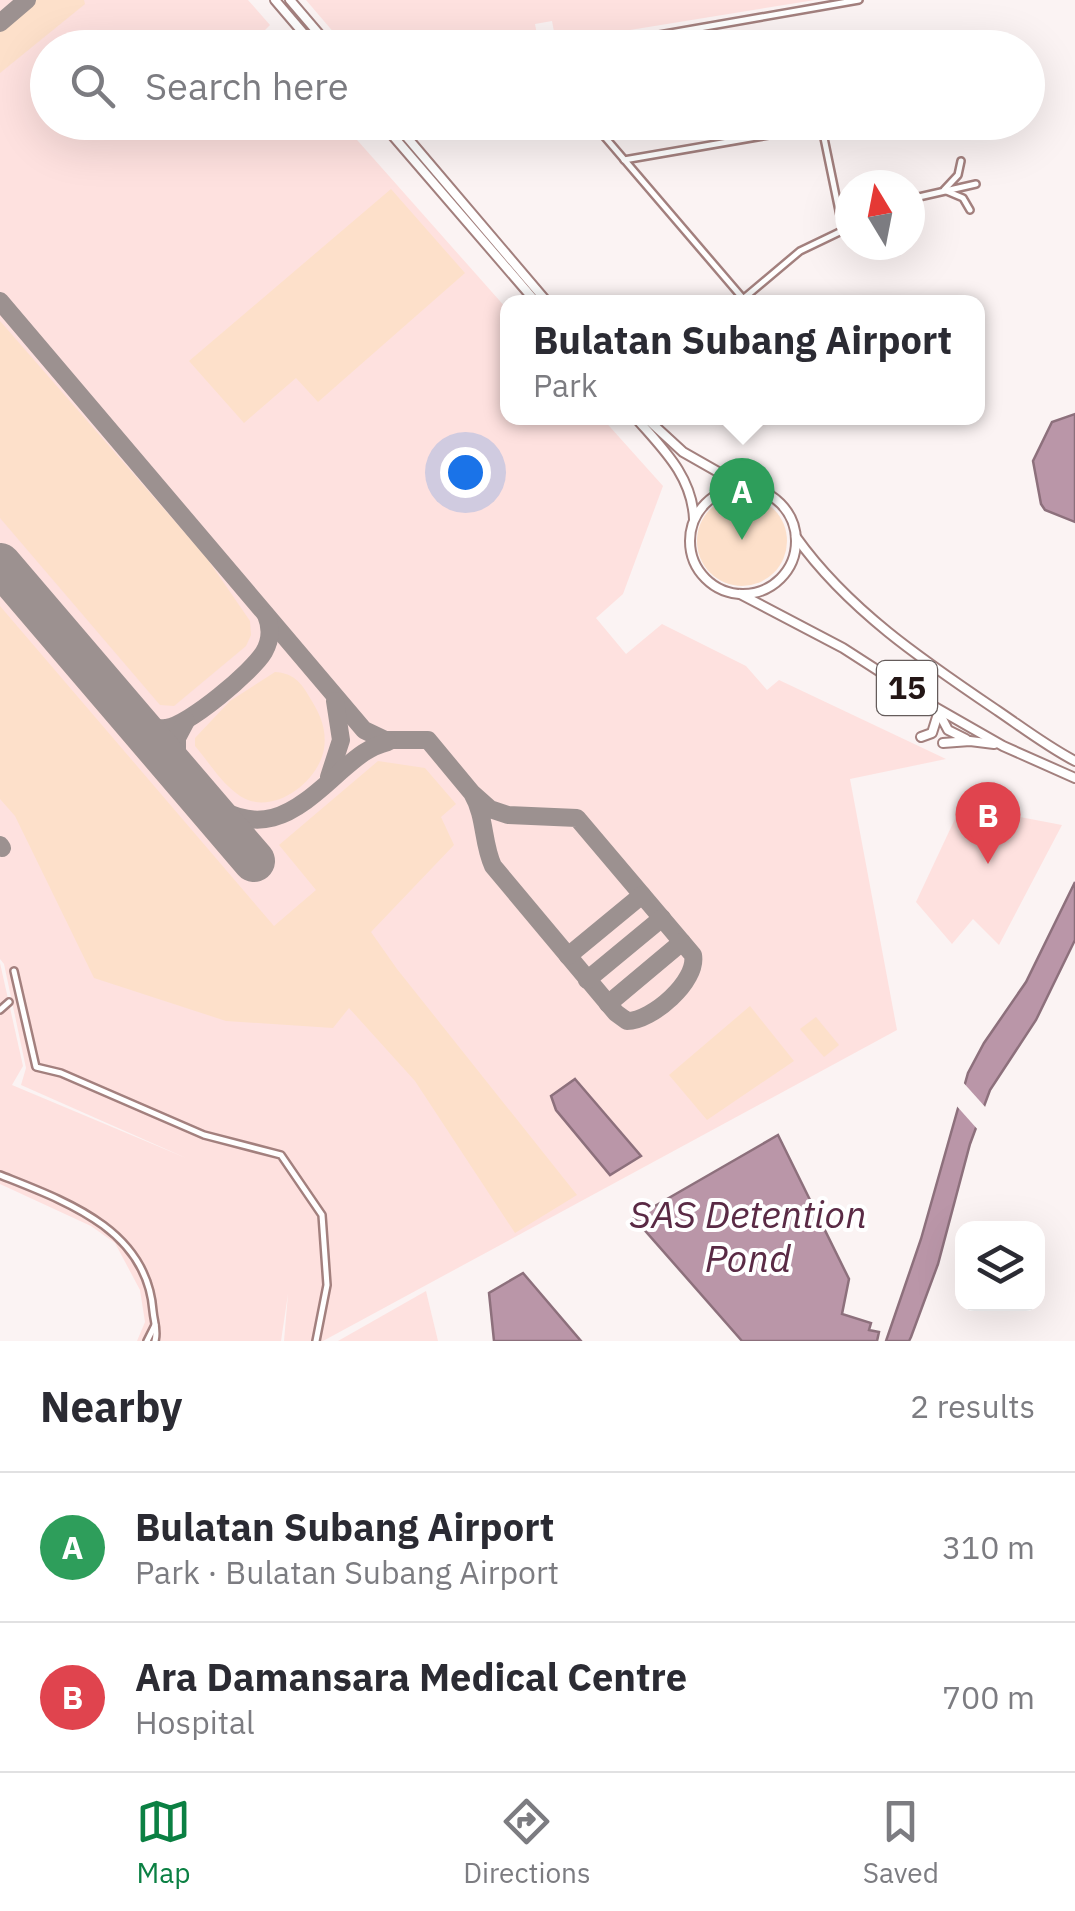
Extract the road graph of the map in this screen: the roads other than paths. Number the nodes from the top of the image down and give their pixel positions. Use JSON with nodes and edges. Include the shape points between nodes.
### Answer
{"nodes":[{"id":1,"x":275,"y":0,"type":"edge"},
{"id":2,"x":290,"y":0,"type":"edge"},
{"id":3,"x":859,"y":0,"type":"edge"},
{"id":4,"x":301,"y":30,"type":"edge"},
{"id":5,"x":315,"y":30,"type":"edge"},
{"id":6,"x":688,"y":30,"type":"edge"},
{"id":7,"x":396,"y":140,"type":"edge"},
{"id":8,"x":409,"y":140,"type":"edge"},
{"id":9,"x":607,"y":140,"type":"edge"},
{"id":10,"x":743,"y":140,"type":"edge"},
{"id":11,"x":824,"y":140,"type":"edge"},
{"id":12,"x":624,"y":160,"type":"junction"},
{"id":13,"x":962,"y":161,"type":"dead end"},
{"id":14,"x":835,"y":183,"type":"edge"},
{"id":15,"x":976,"y":184,"type":"dead end"},
{"id":16,"x":944,"y":190,"type":"junction"},
{"id":17,"x":925,"y":195,"type":"edge"},
{"id":18,"x":970,"y":210,"type":"dead end"},
{"id":19,"x":835,"y":234,"type":"edge"},
{"id":20,"x":530,"y":295,"type":"edge"},
{"id":21,"x":542,"y":295,"type":"edge"},
{"id":22,"x":740,"y":295,"type":"edge"},
{"id":23,"x":752,"y":295,"type":"edge"},
{"id":24,"x":642,"y":425,"type":"edge"},
{"id":25,"x":654,"y":425,"type":"edge"},
{"id":26,"x":748,"y":488,"type":"junction"},
{"id":27,"x":694,"y":519,"type":"junction"},
{"id":28,"x":796,"y":537,"type":"junction"},
{"id":29,"x":740,"y":594,"type":"junction"},
{"id":30,"x":936,"y":711,"type":"junction"},
{"id":31,"x":921,"y":737,"type":"dead end"},
{"id":32,"x":970,"y":741,"type":"junction"},
{"id":33,"x":1004,"y":746,"type":"junction"},
{"id":34,"x":1075,"y":761,"type":"edge"},
{"id":35,"x":1075,"y":778,"type":"edge"},
{"id":36,"x":14,"y":971,"type":"dead end"},
{"id":37,"x":9,"y":1002,"type":"dead end"},
{"id":38,"x":0,"y":1010,"type":"edge"},
{"id":39,"x":0,"y":1175,"type":"edge"},
{"id":40,"x":154,"y":1325,"type":"junction"},
{"id":41,"x":146,"y":1341,"type":"edge"},
{"id":42,"x":155,"y":1341,"type":"edge"},
{"id":43,"x":316,"y":1341,"type":"edge"}],
"edges":[{"from":1,"to":4,"type":"main road"},
{"from":2,"to":5,"type":"main road"},
{"from":3,"to":6,"type":"street"},
{"from":7,"to":20,"type":"main road"},
{"from":8,"to":21,"type":"main road"},
{"from":9,"to":12,"type":"street"},
{"from":10,"to":12,"type":"street"},
{"from":11,"to":14,"type":"street"},
{"from":12,"to":22,"type":"street"},
{"from":13,"to":16,"type":"street"},
{"from":15,"to":16,"type":"street"},
{"from":16,"to":17,"type":"street"},
{"from":16,"to":18,"type":"street"},
{"from":19,"to":23,"type":"street","via":[[800,251]]},
{"from":24,"to":27,"type":"main road","number":"15","via":[[685,478]]},
{"from":25,"to":26,"type":"main road","number":"15","via":[[684,452]]},
{"from":26,"to":27,"type":"main road","via":[[716,495]]},
{"from":26,"to":28,"type":"main road","number":"15","via":[[784,507]]},
{"from":27,"to":29,"type":"main road","number":"15","via":[[694,562],[712,585]]},
{"from":28,"to":29,"type":"main road","via":[[781,578]]},
{"from":28,"to":34,"type":"main road","number":"15","via":[[823,573],[881,626]]},
{"from":29,"to":30,"type":"main road","number":"15","via":[[844,648]]},
{"from":30,"to":31,"type":"main road","via":[[932,733]]},
{"from":30,"to":32,"type":"main road","via":[[948,730]]},
{"from":30,"to":32,"type":"main road","via":[[942,740]]},
{"from":30,"to":33,"type":"main road","number":"15"},
{"from":32,"to":33,"type":"main road"},
{"from":33,"to":35,"type":"main road","number":"15"},
{"from":36,"to":43,"type":"street","via":[[36,1067],[204,1134],[281,1155],[322,1214],[326,1285]]},
{"from":37,"to":38,"type":"street"},
{"from":39,"to":40,"type":"street","via":[[110,1228],[144,1274]]},
{"from":40,"to":41,"type":"street"},
{"from":40,"to":42,"type":"street"}]}
